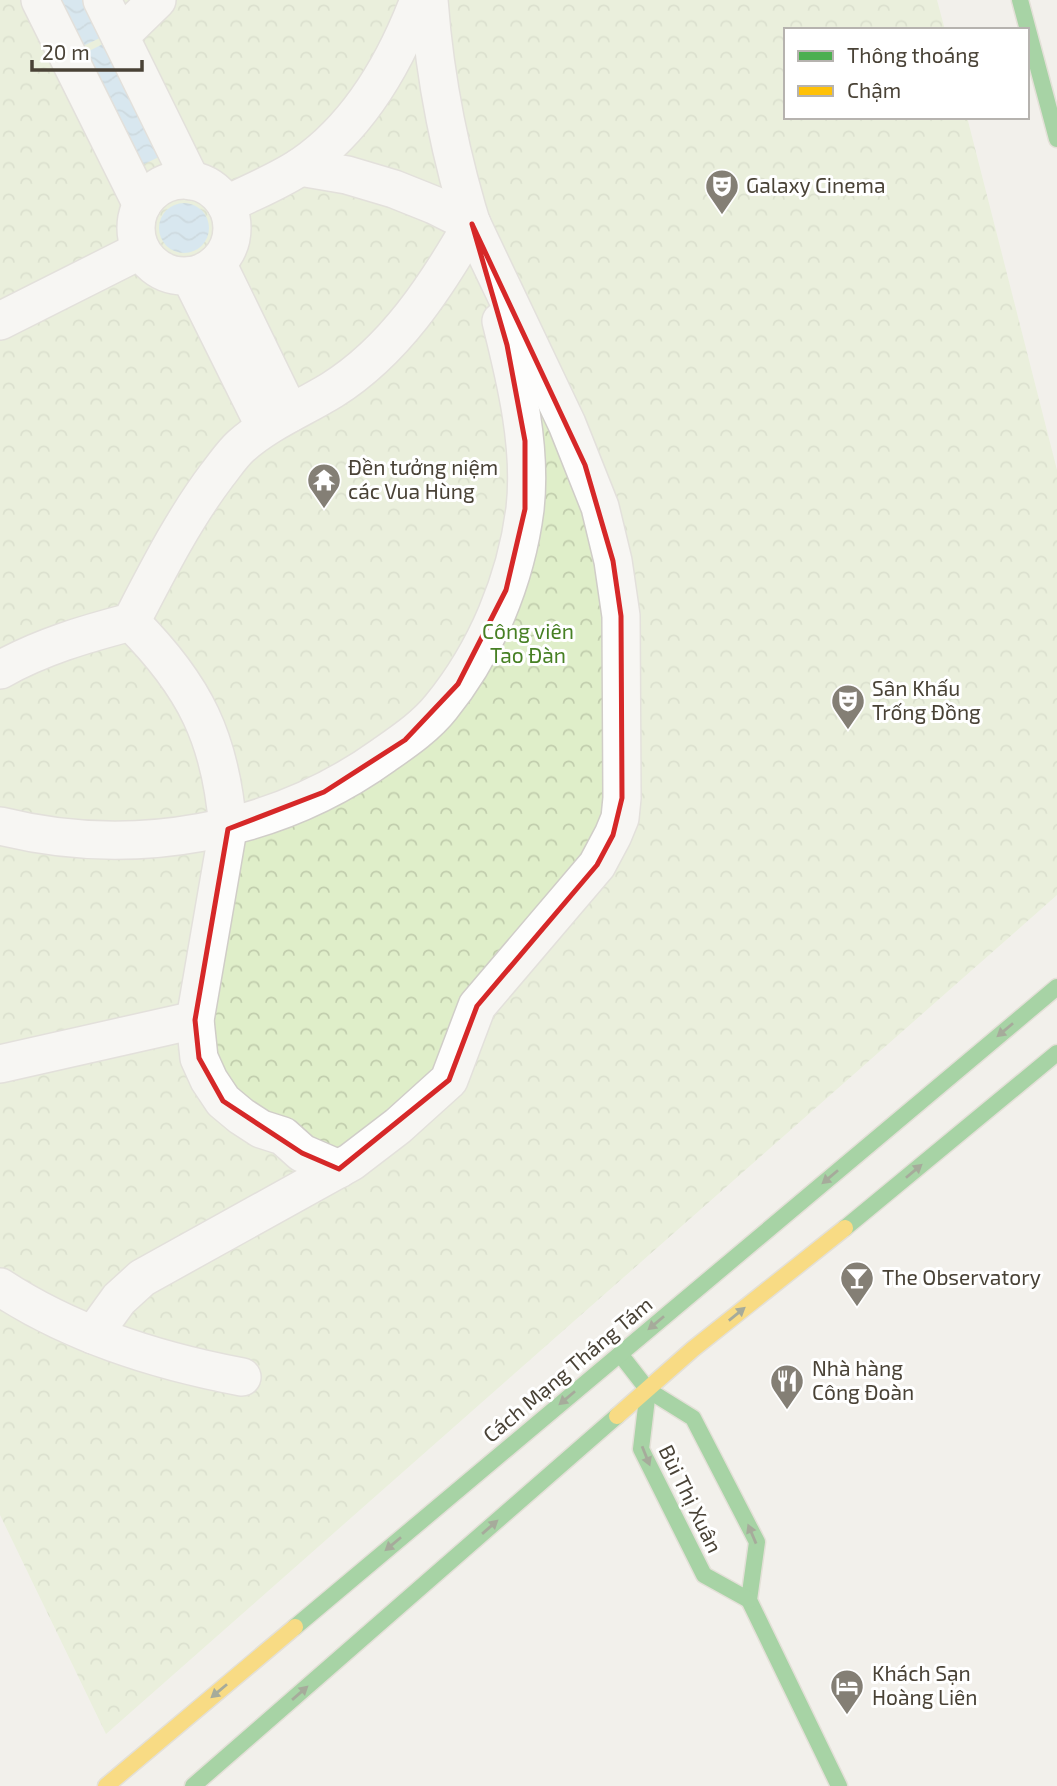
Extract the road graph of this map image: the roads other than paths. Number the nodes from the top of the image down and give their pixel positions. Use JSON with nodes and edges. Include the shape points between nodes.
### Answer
{"nodes":[{"id":1,"x":40,"y":0,"type":"edge"},
{"id":2,"x":102,"y":0,"type":"edge"},
{"id":3,"x":157,"y":0,"type":"edge"},
{"id":4,"x":419,"y":0,"type":"edge"},
{"id":5,"x":429,"y":0,"type":"edge"},
{"id":6,"x":1020,"y":0,"type":"edge"},
{"id":7,"x":1027,"y":28,"type":"edge"},
{"id":8,"x":1029,"y":34,"type":"edge"},
{"id":9,"x":120,"y":36,"type":"junction"},
{"id":10,"x":1057,"y":139,"type":"edge"},
{"id":11,"x":300,"y":167,"type":"junction"},
{"id":12,"x":191,"y":181,"type":"junction"},
{"id":13,"x":142,"y":205,"type":"junction"},
{"id":14,"x":226,"y":205,"type":"junction"},
{"id":15,"x":472,"y":224,"type":"junction"},
{"id":16,"x":141,"y":250,"type":"junction"},
{"id":17,"x":204,"y":270,"type":"junction"},
{"id":18,"x":0,"y":321,"type":"edge"},
{"id":19,"x":277,"y":420,"type":"junction"},
{"id":20,"x":131,"y":622,"type":"junction"},
{"id":21,"x":0,"y":670,"type":"edge"},
{"id":22,"x":0,"y":825,"type":"edge"},
{"id":23,"x":228,"y":829,"type":"junction"},
{"id":24,"x":1057,"y":986,"type":"edge"},
{"id":25,"x":195,"y":1020,"type":"junction"},
{"id":26,"x":1057,"y":1053,"type":"edge"},
{"id":27,"x":0,"y":1064,"type":"edge"},
{"id":28,"x":339,"y":1169,"type":"junction"},
{"id":29,"x":0,"y":1287,"type":"edge"},
{"id":30,"x":93,"y":1335,"type":"junction"},
{"id":31,"x":620,"y":1354,"type":"junction"},
{"id":32,"x":242,"y":1377,"type":"dead end"},
{"id":33,"x":648,"y":1390,"type":"junction"},
{"id":34,"x":749,"y":1600,"type":"junction"},
{"id":35,"x":106,"y":1786,"type":"edge"},
{"id":36,"x":193,"y":1786,"type":"edge"},
{"id":37,"x":839,"y":1786,"type":"edge"}],
"edges":[{"from":1,"to":13,"type":"street"},
{"from":2,"to":9,"type":"street"},
{"from":3,"to":9,"type":"street"},
{"from":4,"to":11,"type":"street","via":[[394,54],[353,120]]},
{"from":5,"to":15,"type":"street","via":[[441,104]]},
{"from":6,"to":7,"type":"main road"},
{"from":8,"to":10,"type":"main road"},
{"from":9,"to":12,"type":"street"},
{"from":11,"to":14,"type":"street"},
{"from":11,"to":15,"type":"street","via":[[394,189]]},
{"from":12,"to":13,"type":"street","via":[[163,185]]},
{"from":12,"to":14,"type":"street","via":[[217,193]]},
{"from":13,"to":16,"type":"street","via":[[137,220]]},
{"from":14,"to":17,"type":"street","via":[[232,236],[227,251]]},
{"from":15,"to":19,"type":"street","via":[[431,290],[386,346],[334,389]]},
{"from":15,"to":23,"type":"street","via":[[507,345],[527,475],[525,509],[506,590],[470,666],[439,710],[405,740],[324,792]]},
{"from":15,"to":28,"type":"street","via":[[567,424],[600,507],[621,616],[620,818],[597,865],[477,1006],[449,1080],[398,1126]]},
{"from":16,"to":17,"type":"street","via":[[162,271],[176,276]]},
{"from":16,"to":18,"type":"street"},
{"from":17,"to":19,"type":"street"},
{"from":19,"to":20,"type":"street","via":[[238,448],[211,484]]},
{"from":20,"to":21,"type":"street","via":[[77,636]]},
{"from":20,"to":23,"type":"street","via":[[161,652],[197,706],[220,766]]},
{"from":22,"to":23,"type":"street","via":[[49,835],[116,839]]},
{"from":23,"to":25,"type":"street"},
{"from":24,"to":31,"type":"main road","name":"Cách Mạng Tháng Tám","one_way":true},
{"from":25,"to":27,"type":"street"},
{"from":25,"to":28,"type":"street","via":[[200,1058],[223,1101],[261,1129],[283,1136],[302,1153]]},
{"from":33,"to":26,"type":"main road","one_way":true},
{"from":28,"to":30,"type":"street","via":[[142,1279],[119,1299]]},
{"from":29,"to":30,"type":"street"},
{"from":30,"to":32,"type":"street","via":[[141,1353]]},
{"from":31,"to":33,"type":"main road","name":"Bùi Thị Xuân"},
{"from":31,"to":35,"type":"main road","name":"Cách Mạng Tháng Tám","one_way":true},
{"from":34,"to":33,"type":"main road","name":"Bùi Thị Xuân","one_way":true,"via":[[757,1542],[693,1418]]},
{"from":33,"to":34,"type":"main road","name":"Bùi Thị Xuân","one_way":true,"via":[[641,1448],[704,1575]]},
{"from":36,"to":33,"type":"main road","one_way":true},
{"from":34,"to":37,"type":"main road"}]}
